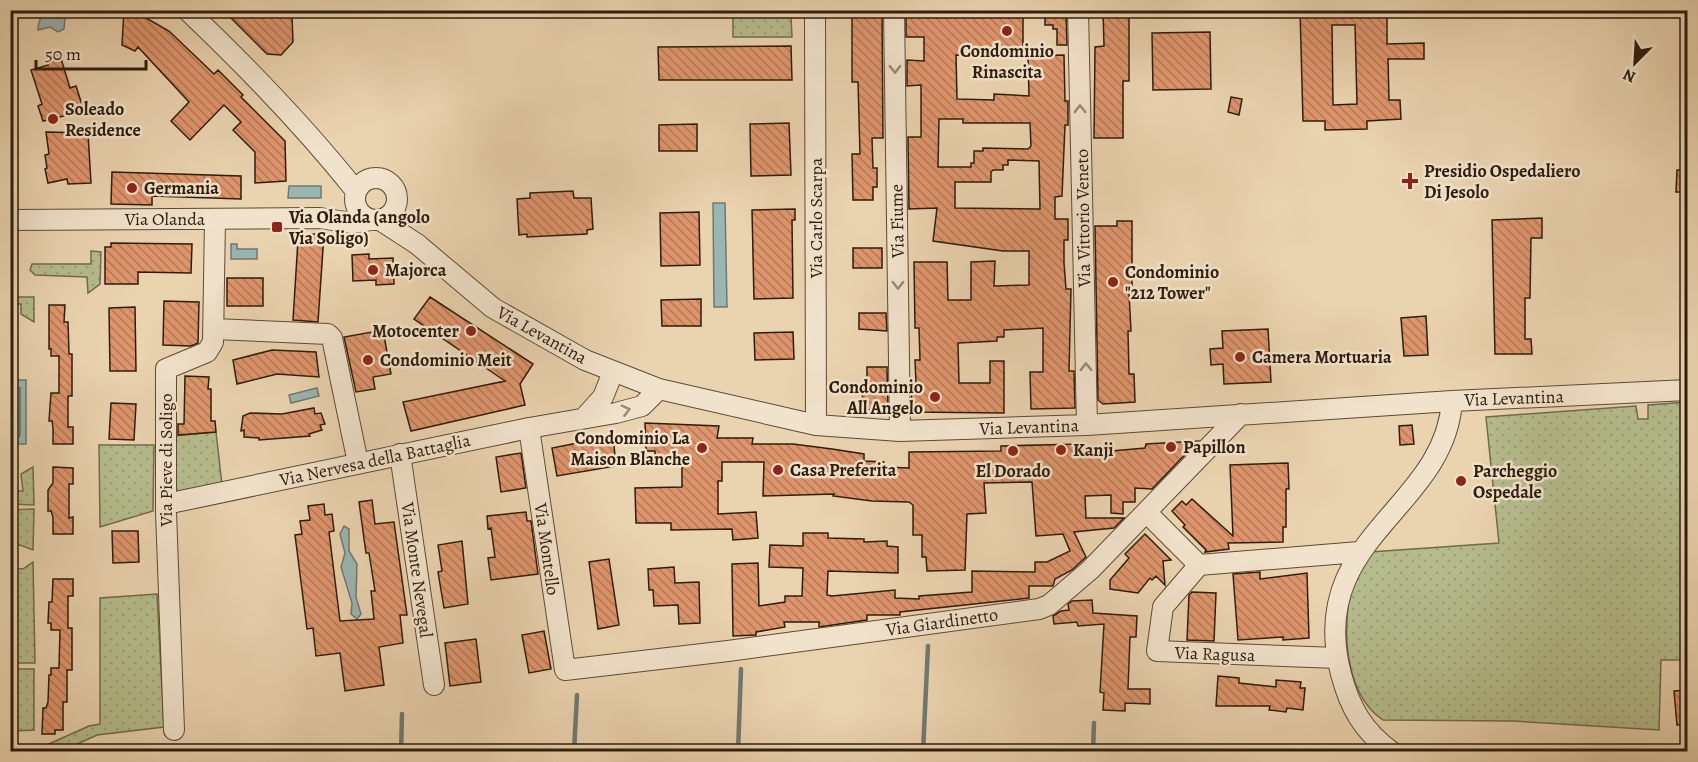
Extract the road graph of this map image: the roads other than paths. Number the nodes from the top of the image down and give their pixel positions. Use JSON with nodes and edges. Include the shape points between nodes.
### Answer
{"nodes":[{"id":1,"x":187,"y":10,"type":"edge"},
{"id":2,"x":815,"y":10,"type":"edge"},
{"id":3,"x":894,"y":10,"type":"edge"},
{"id":4,"x":1078,"y":10,"type":"edge"},
{"id":5,"x":359,"y":191,"type":"junction"},
{"id":6,"x":396,"y":206,"type":"junction"},
{"id":7,"x":320,"y":218,"type":"junction"},
{"id":8,"x":215,"y":219,"type":"junction"},
{"id":9,"x":10,"y":220,"type":"edge"},
{"id":10,"x":375,"y":220,"type":"junction"},
{"id":11,"x":417,"y":244,"type":"junction"},
{"id":12,"x":214,"y":329,"type":"junction"},
{"id":13,"x":613,"y":372,"type":"junction"},
{"id":14,"x":659,"y":389,"type":"junction"},
{"id":15,"x":1688,"y":390,"type":"edge"},
{"id":16,"x":1452,"y":401,"type":"junction"},
{"id":17,"x":1241,"y":414,"type":"junction"},
{"id":18,"x":585,"y":417,"type":"junction"},
{"id":19,"x":816,"y":424,"type":"junction"},
{"id":20,"x":1087,"y":425,"type":"junction"},
{"id":21,"x":529,"y":428,"type":"junction"},
{"id":22,"x":900,"y":431,"type":"junction"},
{"id":23,"x":400,"y":454,"type":"junction"},
{"id":24,"x":358,"y":463,"type":"junction"},
{"id":25,"x":166,"y":504,"type":"junction"},
{"id":26,"x":1147,"y":513,"type":"junction"},
{"id":27,"x":1359,"y":552,"type":"junction"},
{"id":28,"x":1199,"y":565,"type":"junction"},
{"id":29,"x":1337,"y":658,"type":"junction"},
{"id":30,"x":565,"y":670,"type":"joint"},
{"id":31,"x":434,"y":685,"type":"dead end"},
{"id":32,"x":174,"y":730,"type":"dead end"},
{"id":33,"x":1392,"y":752,"type":"edge"}],
"edges":[{"from":1,"to":5,"type":"street","name":"Via Levantina"},
{"from":2,"to":19,"type":"street","name":"Via Carlo Scarpa"},
{"from":3,"to":22,"type":"street","name":"Via Fiume","one_way":true},
{"from":20,"to":4,"type":"street","name":"Via Vittorio Veneto","one_way":true},
{"from":5,"to":6,"type":"street","name":"Via Levantina","via":[[378,179],[395,192]]},
{"from":5,"to":7,"type":"street","name":"Via Olanda","via":[[338,214]]},
{"from":5,"to":10,"type":"street","name":"Via Levantina","via":[[359,212]]},
{"from":6,"to":10,"type":"street","via":[[388,216]]},
{"from":6,"to":11,"type":"street","name":"Via Levantina"},
{"from":7,"to":8,"type":"street","name":"Via Olanda"},
{"from":7,"to":10,"type":"street","name":"Via Olanda","via":[[352,223]]},
{"from":8,"to":9,"type":"street","name":"Via Olanda"},
{"from":8,"to":12,"type":"street","name":"Via Pieve di Soligo"},
{"from":10,"to":11,"type":"street","name":"Via Levantina"},
{"from":11,"to":13,"type":"street","name":"Via Levantina","via":[[493,308],[554,344]]},
{"from":12,"to":24,"type":"street","via":[[328,334]]},
{"from":12,"to":25,"type":"street","name":"Via Pieve di Soligo","via":[[207,352],[166,369]]},
{"from":13,"to":14,"type":"street","name":"Via Levantina"},
{"from":13,"to":18,"type":"street","via":[[603,397]]},
{"from":18,"to":14,"type":"street","name":"Via Nervesa della Battaglia","one_way":true,"via":[[642,405]]},
{"from":14,"to":19,"type":"street","name":"Via Levantina"},
{"from":15,"to":16,"type":"street","name":"Via Levantina"},
{"from":16,"to":17,"type":"street","name":"Via Levantina"},
{"from":16,"to":27,"type":"street","via":[[1449,429],[1433,460]]},
{"from":17,"to":20,"type":"street","name":"Via Levantina"},
{"from":17,"to":26,"type":"street","name":"Via Giardinetto"},
{"from":18,"to":21,"type":"street","name":"Via Nervesa della Battaglia"},
{"from":19,"to":22,"type":"street","name":"Via Levantina"},
{"from":20,"to":22,"type":"street","name":"Via Levantina"},
{"from":21,"to":23,"type":"street","name":"Via Nervesa della Battaglia"},
{"from":21,"to":30,"type":"street","name":"Via Montello"},
{"from":23,"to":24,"type":"street","name":"Via Nervesa della Battaglia"},
{"from":23,"to":31,"type":"street","name":"Via Monte Nevegal"},
{"from":24,"to":25,"type":"street","name":"Via Nervesa della Battaglia"},
{"from":25,"to":32,"type":"street","name":"Via Pieve di Soligo"},
{"from":26,"to":28,"type":"street"},
{"from":26,"to":30,"type":"street","name":"Via Giardinetto","via":[[1090,570],[1039,609]]},
{"from":27,"to":28,"type":"street"},
{"from":27,"to":29,"type":"street","via":[[1338,610]]},
{"from":28,"to":29,"type":"street","name":"Via Ragusa","via":[[1163,607],[1157,651]]},
{"from":29,"to":33,"type":"street","via":[[1353,711],[1369,734]]}]}
